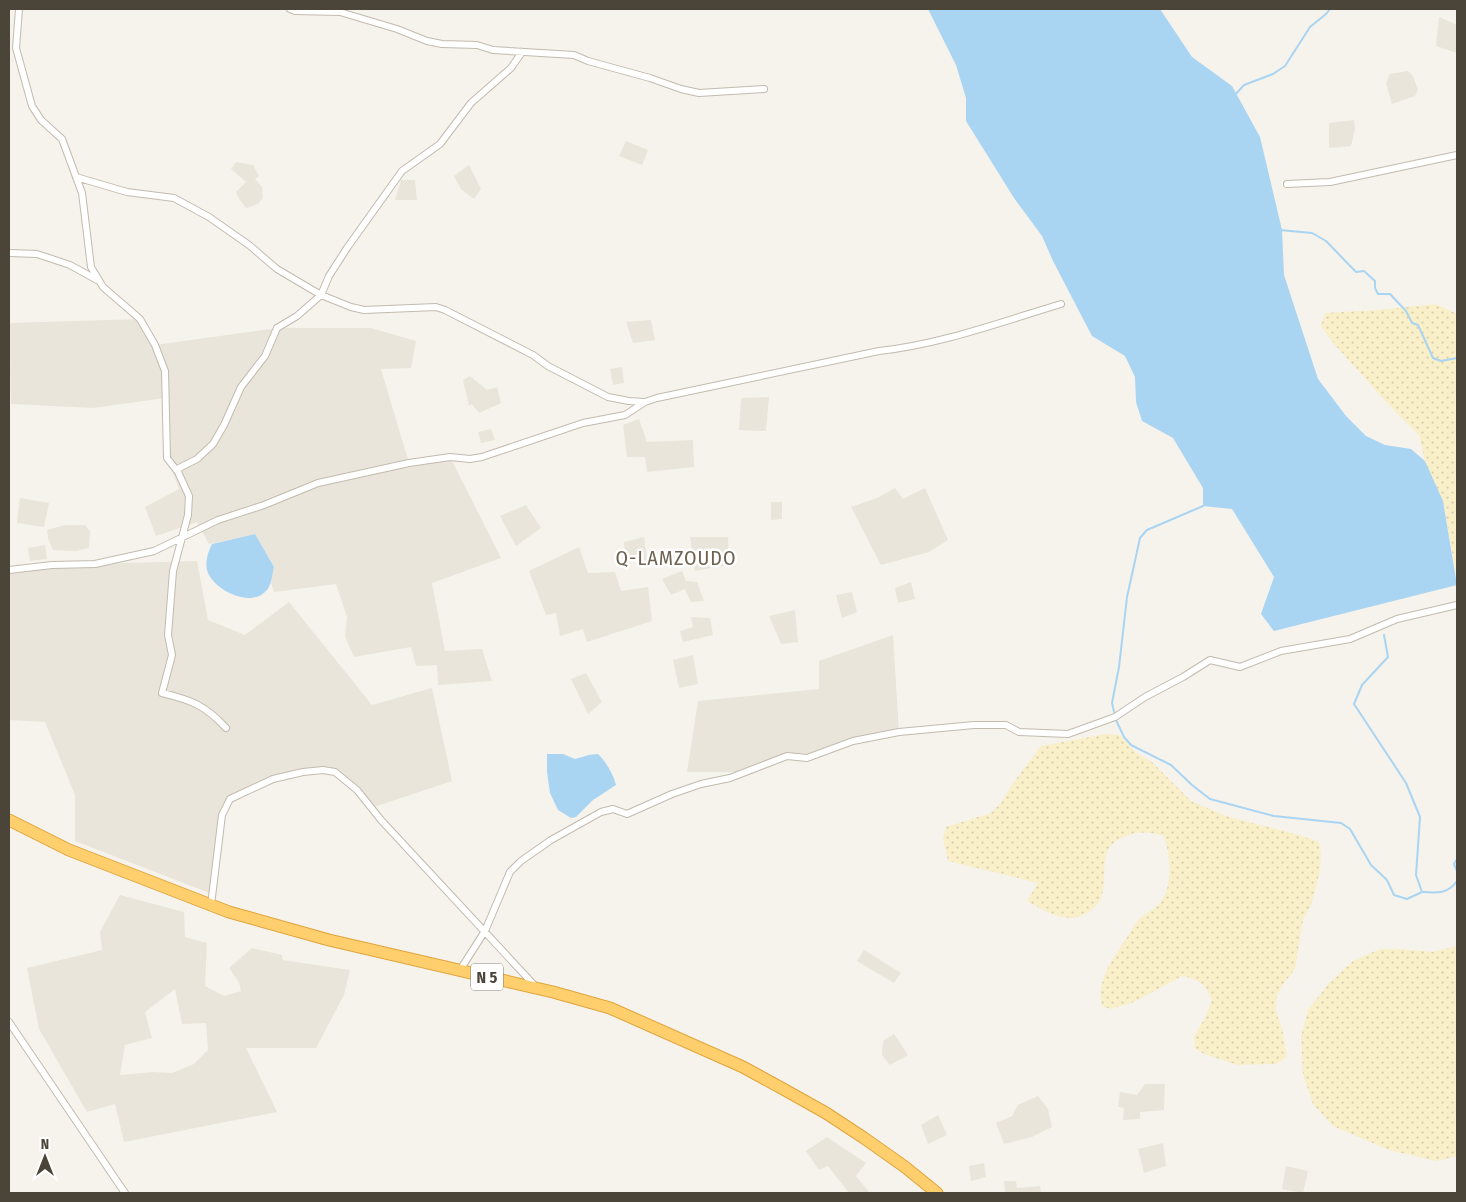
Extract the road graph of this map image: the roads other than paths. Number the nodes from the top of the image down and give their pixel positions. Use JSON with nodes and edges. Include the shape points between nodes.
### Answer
{"nodes":[{"id":1,"x":19,"y":9,"type":"edge"},
{"id":2,"x":290,"y":9,"type":"edge"},
{"id":3,"x":522,"y":52,"type":"junction"},
{"id":4,"x":764,"y":89,"type":"dead end"},
{"id":5,"x":1457,"y":154,"type":"edge"},
{"id":6,"x":76,"y":177,"type":"junction"},
{"id":7,"x":1287,"y":184,"type":"dead end"},
{"id":8,"x":9,"y":253,"type":"edge"},
{"id":9,"x":100,"y":282,"type":"junction"},
{"id":10,"x":321,"y":295,"type":"junction"},
{"id":11,"x":1061,"y":304,"type":"dead end"},
{"id":12,"x":645,"y":402,"type":"junction"},
{"id":13,"x":178,"y":472,"type":"junction"},
{"id":14,"x":183,"y":536,"type":"junction"},
{"id":15,"x":9,"y":570,"type":"edge"},
{"id":16,"x":1457,"y":605,"type":"edge"},
{"id":17,"x":226,"y":728,"type":"dead end"},
{"id":18,"x":9,"y":820,"type":"edge"},
{"id":19,"x":211,"y":905,"type":"junction"},
{"id":20,"x":485,"y":931,"type":"junction"},
{"id":21,"x":460,"y":970,"type":"junction"},
{"id":22,"x":537,"y":988,"type":"junction"},
{"id":23,"x":9,"y":1022,"type":"edge"},
{"id":24,"x":125,"y":1193,"type":"edge"},
{"id":25,"x":937,"y":1193,"type":"edge"}],
"edges":[{"from":1,"to":6,"type":"street","via":[[16,48],[32,106],[41,120],[62,139]]},
{"from":2,"to":3,"type":"street","via":[[340,12],[442,44]]},
{"from":3,"to":4,"type":"street","via":[[574,55],[699,93]]},
{"from":3,"to":10,"type":"street","via":[[511,68],[471,103],[440,144],[402,171],[347,248]]},
{"from":5,"to":7,"type":"street","via":[[1330,182]]},
{"from":6,"to":9,"type":"street","via":[[82,193],[92,267]]},
{"from":6,"to":10,"type":"street","via":[[127,192],[174,198],[209,217],[277,269]]},
{"from":8,"to":9,"type":"street","via":[[37,254],[70,265]]},
{"from":9,"to":13,"type":"street","via":[[140,319],[155,346],[165,371],[167,458]]},
{"from":10,"to":12,"type":"street","via":[[364,310],[444,310],[608,397]]},
{"from":10,"to":13,"type":"street","via":[[277,328],[265,356],[241,387],[213,444]]},
{"from":11,"to":12,"type":"street","via":[[949,339]]},
{"from":12,"to":14,"type":"street","via":[[625,415],[583,423],[470,460],[450,457],[409,463],[318,483]]},
{"from":13,"to":14,"type":"street","via":[[189,496]]},
{"from":14,"to":15,"type":"street","via":[[154,551],[95,564]]},
{"from":14,"to":17,"type":"street","via":[[173,572],[168,635],[172,655],[162,693],[192,701],[214,715]]},
{"from":16,"to":20,"type":"street","via":[[1397,619],[1350,638],[1281,651],[1240,667],[1210,660],[1115,717],[1068,734],[1019,732],[1006,725],[899,732],[852,741],[807,758],[787,756],[730,778],[672,794],[627,814],[612,809],[601,812],[551,840],[510,872]]},
{"from":18,"to":19,"type":"highway","number":"N 5","via":[[69,850]]},
{"from":19,"to":20,"type":"street","via":[[222,815],[230,799],[274,780],[323,770],[335,772],[357,790]]},
{"from":19,"to":21,"type":"highway","number":"N 5","via":[[329,940]]},
{"from":20,"to":21,"type":"street"},
{"from":20,"to":22,"type":"street"},
{"from":21,"to":22,"type":"highway","number":"N 5"},
{"from":22,"to":25,"type":"highway","number":"N 5","via":[[610,1008],[743,1067],[833,1118]]},
{"from":23,"to":24,"type":"street"}]}
